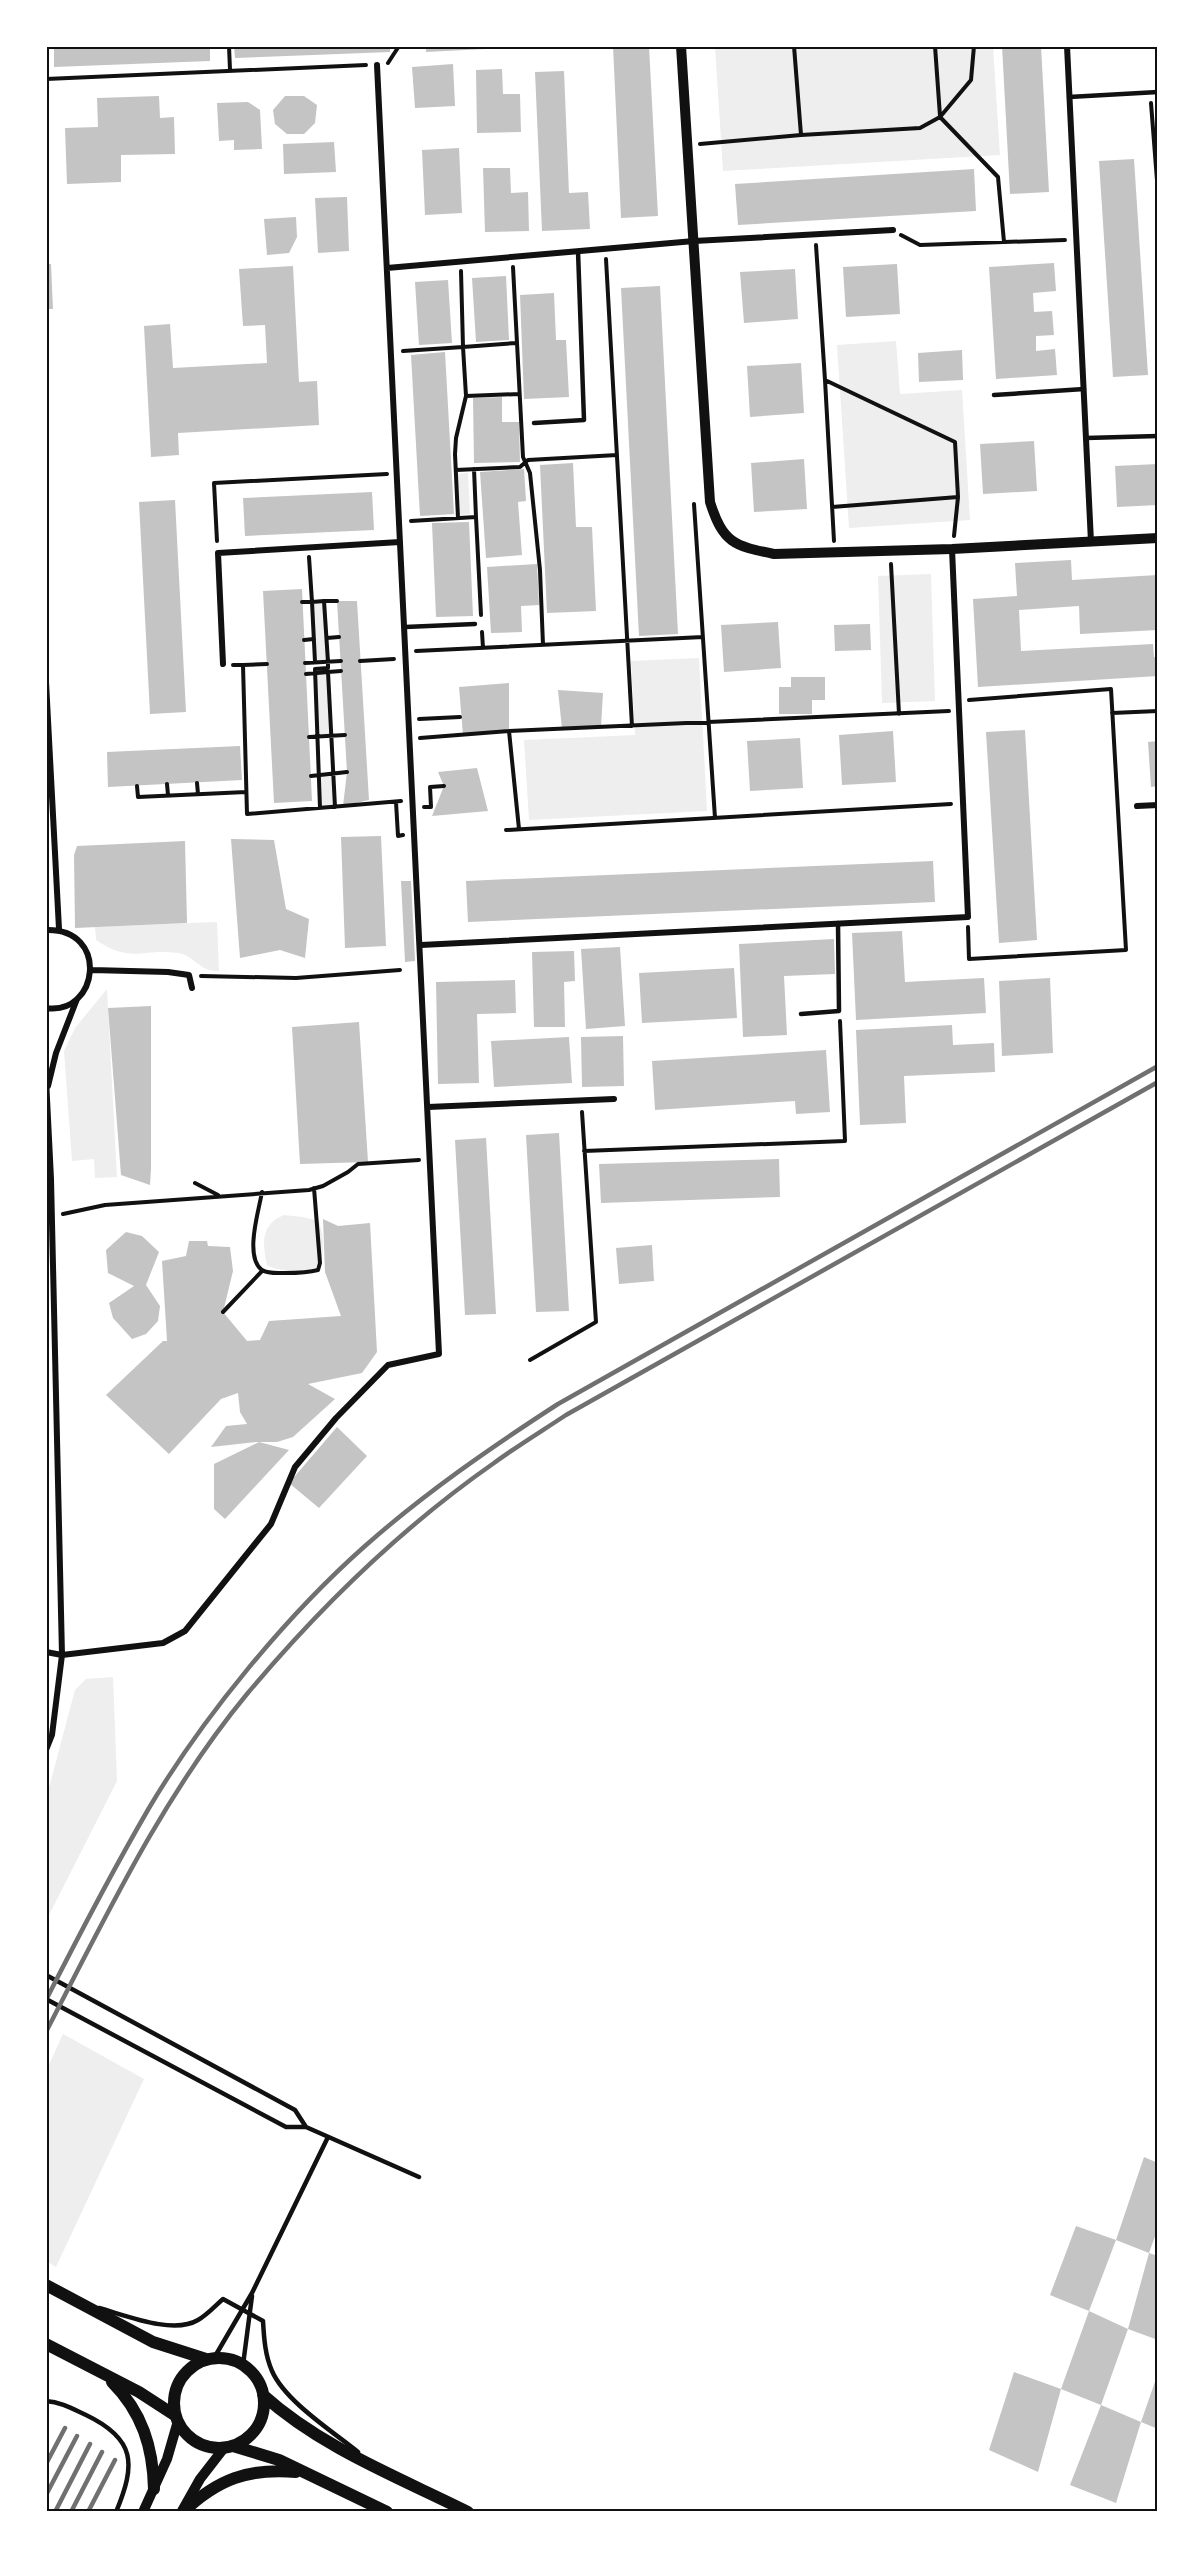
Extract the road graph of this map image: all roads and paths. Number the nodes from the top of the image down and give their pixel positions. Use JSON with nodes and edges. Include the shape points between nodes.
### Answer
{"nodes":[{"id":1,"x":229,"y":46,"type":"edge"},
{"id":2,"x":399,"y":46,"type":"edge"},
{"id":3,"x":715,"y":46,"type":"edge"},
{"id":4,"x":794,"y":46,"type":"edge"},
{"id":5,"x":935,"y":46,"type":"edge"},
{"id":6,"x":974,"y":46,"type":"edge"},
{"id":7,"x":1067,"y":46,"type":"edge"},
{"id":8,"x":681,"y":47,"type":"edge"},
{"id":9,"x":377,"y":65,"type":"junction"},
{"id":10,"x":230,"y":70,"type":"junction"},
{"id":11,"x":46,"y":79,"type":"edge"},
{"id":12,"x":1158,"y":92,"type":"edge"},
{"id":13,"x":1151,"y":93,"type":"junction"},
{"id":14,"x":1070,"y":97,"type":"junction"},
{"id":15,"x":940,"y":117,"type":"junction"},
{"id":16,"x":801,"y":135,"type":"junction"},
{"id":17,"x":688,"y":145,"type":"junction"},
{"id":18,"x":1158,"y":193,"type":"edge"},
{"id":19,"x":893,"y":230,"type":"joint"},
{"id":20,"x":815,"y":234,"type":"junction"},
{"id":21,"x":1076,"y":239,"type":"junction"},
{"id":22,"x":694,"y":241,"type":"junction"},
{"id":23,"x":1004,"y":242,"type":"junction"},
{"id":24,"x":606,"y":249,"type":"junction"},
{"id":25,"x":578,"y":251,"type":"junction"},
{"id":26,"x":512,"y":257,"type":"junction"},
{"id":27,"x":461,"y":261,"type":"junction"},
{"id":28,"x":387,"y":268,"type":"junction"},
{"id":29,"x":516,"y":343,"type":"junction"},
{"id":30,"x":463,"y":347,"type":"junction"},
{"id":31,"x":391,"y":352,"type":"junction"},
{"id":32,"x":825,"y":380,"type":"junction"},
{"id":33,"x":1083,"y":389,"type":"junction"},
{"id":34,"x":519,"y":394,"type":"junction"},
{"id":35,"x":994,"y":395,"type":"dead end"},
{"id":36,"x":466,"y":396,"type":"junction"},
{"id":37,"x":534,"y":423,"type":"dead end"},
{"id":38,"x":1158,"y":436,"type":"edge"},
{"id":39,"x":1086,"y":438,"type":"junction"},
{"id":40,"x":617,"y":454,"type":"junction"},
{"id":41,"x":526,"y":462,"type":"junction"},
{"id":42,"x":474,"y":469,"type":"junction"},
{"id":43,"x":456,"y":470,"type":"junction"},
{"id":44,"x":397,"y":474,"type":"junction"},
{"id":45,"x":958,"y":497,"type":"junction"},
{"id":46,"x":710,"y":502,"type":"junction"},
{"id":47,"x":832,"y":507,"type":"junction"},
{"id":48,"x":476,"y":517,"type":"junction"},
{"id":49,"x":458,"y":518,"type":"junction"},
{"id":50,"x":399,"y":522,"type":"junction"},
{"id":51,"x":1158,"y":538,"type":"edge"},
{"id":52,"x":400,"y":542,"type":"junction"},
{"id":53,"x":1091,"y":542,"type":"junction"},
{"id":54,"x":952,"y":549,"type":"junction"},
{"id":55,"x":891,"y":551,"type":"junction"},
{"id":56,"x":218,"y":553,"type":"junction"},
{"id":57,"x":835,"y":553,"type":"junction"},
{"id":58,"x":309,"y":557,"type":"dead end"},
{"id":59,"x":324,"y":601,"type":"junction"},
{"id":60,"x":337,"y":601,"type":"dead end"},
{"id":61,"x":302,"y":602,"type":"dead end"},
{"id":62,"x":312,"y":602,"type":"junction"},
{"id":63,"x":475,"y":624,"type":"dead end"},
{"id":64,"x":405,"y":627,"type":"junction"},
{"id":65,"x":339,"y":637,"type":"dead end"},
{"id":66,"x":703,"y":637,"type":"junction"},
{"id":67,"x":327,"y":638,"type":"junction"},
{"id":68,"x":314,"y":639,"type":"junction"},
{"id":69,"x":304,"y":640,"type":"dead end"},
{"id":70,"x":628,"y":641,"type":"junction"},
{"id":71,"x":543,"y":645,"type":"junction"},
{"id":72,"x":483,"y":648,"type":"junction"},
{"id":73,"x":406,"y":652,"type":"junction"},
{"id":74,"x":394,"y":659,"type":"dead end"},
{"id":75,"x":340,"y":661,"type":"dead end"},
{"id":76,"x":360,"y":661,"type":"dead end"},
{"id":77,"x":315,"y":662,"type":"junction"},
{"id":78,"x":328,"y":662,"type":"junction"},
{"id":79,"x":305,"y":663,"type":"dead end"},
{"id":80,"x":223,"y":664,"type":"joint"},
{"id":81,"x":267,"y":664,"type":"dead end"},
{"id":82,"x":243,"y":665,"type":"junction"},
{"id":83,"x":341,"y":671,"type":"dead end"},
{"id":84,"x":328,"y":672,"type":"junction"},
{"id":85,"x":306,"y":674,"type":"dead end"},
{"id":86,"x":315,"y":674,"type":"junction"},
{"id":87,"x":46,"y":682,"type":"edge"},
{"id":88,"x":959,"y":700,"type":"junction"},
{"id":89,"x":960,"y":711,"type":"junction"},
{"id":90,"x":1158,"y":711,"type":"edge"},
{"id":91,"x":1112,"y":713,"type":"junction"},
{"id":92,"x":899,"y":714,"type":"junction"},
{"id":93,"x":460,"y":717,"type":"dead end"},
{"id":94,"x":417,"y":719,"type":"dead end"},
{"id":95,"x":709,"y":722,"type":"junction"},
{"id":96,"x":632,"y":726,"type":"junction"},
{"id":97,"x":509,"y":731,"type":"junction"},
{"id":98,"x":345,"y":735,"type":"dead end"},
{"id":99,"x":331,"y":736,"type":"junction"},
{"id":100,"x":309,"y":737,"type":"dead end"},
{"id":101,"x":318,"y":737,"type":"junction"},
{"id":102,"x":410,"y":739,"type":"junction"},
{"id":103,"x":347,"y":772,"type":"dead end"},
{"id":104,"x":333,"y":773,"type":"junction"},
{"id":105,"x":319,"y":775,"type":"junction"},
{"id":106,"x":311,"y":776,"type":"dead end"},
{"id":107,"x":197,"y":783,"type":"dead end"},
{"id":108,"x":167,"y":784,"type":"dead end"},
{"id":109,"x":137,"y":786,"type":"dead end"},
{"id":110,"x":444,"y":786,"type":"dead end"},
{"id":111,"x":422,"y":788,"type":"dead end"},
{"id":112,"x":246,"y":792,"type":"junction"},
{"id":113,"x":198,"y":794,"type":"junction"},
{"id":114,"x":168,"y":795,"type":"junction"},
{"id":115,"x":396,"y":802,"type":"dead end"},
{"id":116,"x":964,"y":803,"type":"junction"},
{"id":117,"x":1158,"y":805,"type":"edge"},
{"id":118,"x":1137,"y":806,"type":"dead end"},
{"id":119,"x":335,"y":807,"type":"junction"},
{"id":120,"x":320,"y":808,"type":"junction"},
{"id":121,"x":715,"y":818,"type":"junction"},
{"id":122,"x":519,"y":829,"type":"junction"},
{"id":123,"x":506,"y":830,"type":"dead end"},
{"id":124,"x":838,"y":923,"type":"junction"},
{"id":125,"x":59,"y":929,"type":"junction"},
{"id":126,"x":46,"y":930,"type":"edge"},
{"id":127,"x":969,"y":943,"type":"dead end"},
{"id":128,"x":421,"y":945,"type":"junction"},
{"id":129,"x":92,"y":970,"type":"junction"},
{"id":130,"x":400,"y":970,"type":"dead end"},
{"id":131,"x":189,"y":975,"type":"junction"},
{"id":132,"x":192,"y":988,"type":"dead end"},
{"id":133,"x":77,"y":999,"type":"junction"},
{"id":134,"x":46,"y":1008,"type":"edge"},
{"id":135,"x":839,"y":1011,"type":"junction"},
{"id":136,"x":801,"y":1014,"type":"dead end"},
{"id":137,"x":47,"y":1083,"type":"edge"},
{"id":138,"x":614,"y":1099,"type":"dead end"},
{"id":139,"x":581,"y":1101,"type":"junction"},
{"id":140,"x":428,"y":1107,"type":"junction"},
{"id":141,"x":584,"y":1152,"type":"junction"},
{"id":142,"x":431,"y":1159,"type":"junction"},
{"id":143,"x":49,"y":1180,"type":"edge"},
{"id":144,"x":195,"y":1183,"type":"dead end"},
{"id":145,"x":315,"y":1188,"type":"junction"},
{"id":146,"x":262,"y":1192,"type":"junction"},
{"id":147,"x":219,"y":1196,"type":"junction"},
{"id":148,"x":51,"y":1218,"type":"junction"},
{"id":149,"x":262,"y":1270,"type":"junction"},
{"id":150,"x":223,"y":1312,"type":"dead end"},
{"id":151,"x":530,"y":1360,"type":"dead end"},
{"id":152,"x":46,"y":1652,"type":"edge"},
{"id":153,"x":62,"y":1655,"type":"junction"},
{"id":154,"x":46,"y":1750,"type":"edge"},
{"id":155,"x":46,"y":1975,"type":"edge"},
{"id":156,"x":46,"y":1999,"type":"edge"},
{"id":157,"x":306,"y":2127,"type":"junction"},
{"id":158,"x":328,"y":2137,"type":"junction"},
{"id":159,"x":419,"y":2177,"type":"dead end"},
{"id":160,"x":46,"y":2285,"type":"edge"},
{"id":161,"x":252,"y":2293,"type":"junction"},
{"id":162,"x":77,"y":2302,"type":"junction"},
{"id":163,"x":242,"y":2309,"type":"junction"},
{"id":164,"x":251,"y":2313,"type":"junction"},
{"id":165,"x":46,"y":2344,"type":"edge"},
{"id":166,"x":210,"y":2359,"type":"junction"},
{"id":167,"x":243,"y":2364,"type":"junction"},
{"id":168,"x":102,"y":2373,"type":"junction"},
{"id":169,"x":264,"y":2395,"type":"junction"},
{"id":170,"x":46,"y":2401,"type":"edge"},
{"id":171,"x":177,"y":2419,"type":"junction"},
{"id":172,"x":229,"y":2447,"type":"junction"},
{"id":173,"x":371,"y":2463,"type":"junction"},
{"id":174,"x":308,"y":2474,"type":"junction"},
{"id":175,"x":154,"y":2489,"type":"junction"},
{"id":176,"x":116,"y":2511,"type":"edge"},
{"id":177,"x":143,"y":2511,"type":"edge"},
{"id":178,"x":182,"y":2511,"type":"edge"},
{"id":179,"x":387,"y":2511,"type":"edge"},
{"id":180,"x":468,"y":2511,"type":"edge"}],
"edges":[{"from":1,"to":10,"type":"path"},
{"from":2,"to":9,"type":"path","via":[[391,62]]},
{"from":3,"to":8,"type":"path"},
{"from":4,"to":16,"type":"path"},
{"from":5,"to":15,"type":"path"},
{"from":6,"to":15,"type":"path","via":[[971,80]]},
{"from":7,"to":14,"type":"street"},
{"from":8,"to":17,"type":"street"},
{"from":9,"to":10,"type":"path"},
{"from":9,"to":28,"type":"street"},
{"from":10,"to":11,"type":"path"},
{"from":12,"to":13,"type":"lane"},
{"from":13,"to":14,"type":"lane"},
{"from":13,"to":18,"type":"path"},
{"from":14,"to":21,"type":"street"},
{"from":15,"to":16,"type":"path","via":[[920,128]]},
{"from":15,"to":23,"type":"path","via":[[998,177]]},
{"from":16,"to":17,"type":"path"},
{"from":17,"to":22,"type":"street"},
{"from":19,"to":20,"type":"street"},
{"from":19,"to":23,"type":"path","via":[[920,245]]},
{"from":20,"to":22,"type":"street"},
{"from":20,"to":32,"type":"path"},
{"from":21,"to":23,"type":"path"},
{"from":21,"to":33,"type":"street"},
{"from":22,"to":24,"type":"street"},
{"from":22,"to":46,"type":"street"},
{"from":24,"to":25,"type":"street"},
{"from":24,"to":40,"type":"path"},
{"from":25,"to":26,"type":"street"},
{"from":25,"to":37,"type":"lane","via":[[584,420]]},
{"from":26,"to":27,"type":"street"},
{"from":26,"to":29,"type":"path"},
{"from":27,"to":28,"type":"street"},
{"from":27,"to":30,"type":"path"},
{"from":28,"to":31,"type":"street"},
{"from":29,"to":30,"type":"path"},
{"from":29,"to":34,"type":"path"},
{"from":30,"to":31,"type":"path"},
{"from":30,"to":36,"type":"path"},
{"from":31,"to":44,"type":"street"},
{"from":32,"to":45,"type":"path","via":[[955,442]]},
{"from":32,"to":47,"type":"path"},
{"from":33,"to":35,"type":"lane"},
{"from":33,"to":39,"type":"street"},
{"from":34,"to":36,"type":"path"},
{"from":34,"to":41,"type":"path"},
{"from":36,"to":43,"type":"path","via":[[456,438]]},
{"from":38,"to":39,"type":"lane"},
{"from":39,"to":53,"type":"street"},
{"from":40,"to":41,"type":"path"},
{"from":40,"to":70,"type":"path"},
{"from":41,"to":42,"type":"path","via":[[520,467]]},
{"from":41,"to":71,"type":"path","via":[[540,570]]},
{"from":42,"to":43,"type":"path"},
{"from":42,"to":48,"type":"path"},
{"from":43,"to":49,"type":"path"},
{"from":44,"to":50,"type":"street"},
{"from":44,"to":56,"type":"path","via":[[214,483]]},
{"from":45,"to":47,"type":"path"},
{"from":45,"to":54,"type":"path"},
{"from":46,"to":57,"type":"street","via":[[717,525],[728,539],[748,549],[774,554]]},
{"from":46,"to":66,"type":"path","via":[[694,500]]},
{"from":47,"to":57,"type":"path"},
{"from":48,"to":49,"type":"path"},
{"from":48,"to":72,"type":"path"},
{"from":49,"to":50,"type":"path"},
{"from":50,"to":52,"type":"street"},
{"from":51,"to":53,"type":"street"},
{"from":52,"to":56,"type":"street"},
{"from":52,"to":64,"type":"street"},
{"from":53,"to":54,"type":"street"},
{"from":54,"to":55,"type":"street"},
{"from":54,"to":88,"type":"street"},
{"from":55,"to":57,"type":"street"},
{"from":55,"to":92,"type":"path"},
{"from":56,"to":80,"type":"street"},
{"from":58,"to":62,"type":"path"},
{"from":59,"to":60,"type":"path"},
{"from":59,"to":62,"type":"path"},
{"from":59,"to":67,"type":"path"},
{"from":61,"to":62,"type":"path"},
{"from":62,"to":68,"type":"path"},
{"from":63,"to":64,"type":"lane"},
{"from":64,"to":73,"type":"street"},
{"from":65,"to":67,"type":"path"},
{"from":66,"to":70,"type":"path"},
{"from":66,"to":95,"type":"path"},
{"from":67,"to":78,"type":"path"},
{"from":68,"to":69,"type":"path"},
{"from":68,"to":77,"type":"path"},
{"from":70,"to":71,"type":"path"},
{"from":70,"to":96,"type":"path"},
{"from":71,"to":72,"type":"path"},
{"from":72,"to":73,"type":"path"},
{"from":73,"to":102,"type":"street"},
{"from":74,"to":76,"type":"path"},
{"from":75,"to":78,"type":"path"},
{"from":77,"to":78,"type":"path"},
{"from":77,"to":79,"type":"path"},
{"from":78,"to":86,"type":"path","via":[[328,668],[315,669]]},
{"from":80,"to":82,"type":"path"},
{"from":81,"to":82,"type":"path"},
{"from":82,"to":112,"type":"path"},
{"from":83,"to":84,"type":"path"},
{"from":84,"to":86,"type":"path"},
{"from":84,"to":99,"type":"path"},
{"from":85,"to":86,"type":"path"},
{"from":86,"to":101,"type":"path"},
{"from":87,"to":125,"type":"street"},
{"from":88,"to":89,"type":"street"},
{"from":88,"to":91,"type":"path","via":[[1111,689]]},
{"from":89,"to":92,"type":"path"},
{"from":89,"to":116,"type":"street"},
{"from":90,"to":91,"type":"path"},
{"from":91,"to":127,"type":"path","via":[[1126,950],[969,958]]},
{"from":92,"to":95,"type":"path"},
{"from":93,"to":94,"type":"path"},
{"from":95,"to":96,"type":"path"},
{"from":95,"to":121,"type":"path"},
{"from":96,"to":97,"type":"path"},
{"from":97,"to":102,"type":"path"},
{"from":97,"to":122,"type":"path"},
{"from":98,"to":99,"type":"path"},
{"from":99,"to":101,"type":"path"},
{"from":99,"to":104,"type":"path"},
{"from":100,"to":101,"type":"path"},
{"from":101,"to":105,"type":"path"},
{"from":102,"to":128,"type":"street"},
{"from":103,"to":104,"type":"path"},
{"from":104,"to":105,"type":"path"},
{"from":104,"to":119,"type":"path"},
{"from":105,"to":106,"type":"path"},
{"from":105,"to":120,"type":"path"},
{"from":107,"to":113,"type":"path"},
{"from":108,"to":114,"type":"path"},
{"from":109,"to":114,"type":"path","via":[[138,797]]},
{"from":110,"to":111,"type":"path"},
{"from":112,"to":113,"type":"path"},
{"from":112,"to":120,"type":"path","via":[[247,814]]},
{"from":113,"to":114,"type":"path"},
{"from":115,"to":119,"type":"path"},
{"from":116,"to":121,"type":"path"},
{"from":116,"to":124,"type":"street","via":[[968,917]]},
{"from":117,"to":118,"type":"street"},
{"from":119,"to":120,"type":"path"},
{"from":121,"to":122,"type":"path"},
{"from":122,"to":123,"type":"path"},
{"from":124,"to":128,"type":"street"},
{"from":124,"to":135,"type":"lane"},
{"from":125,"to":126,"type":"street"},
{"from":125,"to":129,"type":"street","via":[[82,944]]},
{"from":128,"to":140,"type":"street"},
{"from":129,"to":131,"type":"street"},
{"from":129,"to":133,"type":"street"},
{"from":130,"to":131,"type":"path","via":[[296,978]]},
{"from":131,"to":132,"type":"street"},
{"from":133,"to":134,"type":"street","via":[[65,1006]]},
{"from":133,"to":137,"type":"street"},
{"from":135,"to":136,"type":"lane"},
{"from":135,"to":141,"type":"path","via":[[845,1141]]},
{"from":137,"to":143,"type":"street"},
{"from":138,"to":139,"type":"street"},
{"from":139,"to":140,"type":"street"},
{"from":139,"to":141,"type":"path"},
{"from":140,"to":142,"type":"street"},
{"from":141,"to":151,"type":"path","via":[[596,1322]]},
{"from":142,"to":145,"type":"path","via":[[358,1164]]},
{"from":142,"to":153,"type":"street","via":[[439,1354],[388,1365],[336,1418],[295,1467],[271,1524],[185,1631],[163,1643]]},
{"from":143,"to":148,"type":"street"},
{"from":144,"to":147,"type":"path"},
{"from":145,"to":146,"type":"path"},
{"from":145,"to":149,"type":"path","via":[[318,1270]]},
{"from":146,"to":147,"type":"path"},
{"from":146,"to":149,"type":"path","via":[[252,1245]]},
{"from":147,"to":148,"type":"path","via":[[105,1205]]},
{"from":148,"to":153,"type":"street"},
{"from":149,"to":150,"type":"path"},
{"from":152,"to":153,"type":"street"},
{"from":153,"to":154,"type":"street","via":[[52,1735]]},
{"from":155,"to":157,"type":"lane","via":[[296,2110]]},
{"from":156,"to":157,"type":"lane","via":[[286,2127]]},
{"from":157,"to":158,"type":"lane"},
{"from":158,"to":159,"type":"lane"},
{"from":158,"to":161,"type":"lane"},
{"from":160,"to":162,"type":"main road"},
{"from":161,"to":163,"type":"lane"},
{"from":161,"to":164,"type":"lane"},
{"from":162,"to":163,"type":"lane","via":[[184,2326],[199,2320],[223,2299]]},
{"from":162,"to":166,"type":"main road","via":[[153,2342]]},
{"from":163,"to":164,"type":"lane"},
{"from":163,"to":166,"type":"lane"},
{"from":164,"to":167,"type":"lane"},
{"from":164,"to":173,"type":"lane","via":[[263,2321],[273,2373],[285,2391]]},
{"from":165,"to":168,"type":"main road"},
{"from":166,"to":167,"type":"main road"},
{"from":166,"to":171,"type":"main road","via":[[192,2366],[180,2380],[174,2399]]},
{"from":167,"to":169,"type":"main road"},
{"from":168,"to":171,"type":"main road","via":[[139,2392]]},
{"from":168,"to":175,"type":"main road","via":[[134,2407],[143,2427],[150,2446]]},
{"from":169,"to":172,"type":"main road","via":[[260,2423],[247,2439]]},
{"from":169,"to":173,"type":"main road","via":[[300,2426]]},
{"from":170,"to":176,"type":"lane","via":[[103,2423],[120,2438],[128,2467],[127,2483]]},
{"from":171,"to":172,"type":"main road","via":[[186,2435],[197,2443]]},
{"from":171,"to":175,"type":"street"},
{"from":172,"to":174,"type":"main road","via":[[279,2460]]},
{"from":172,"to":178,"type":"street","via":[[200,2479]]},
{"from":173,"to":180,"type":"main road"},
{"from":174,"to":178,"type":"main road","via":[[265,2471],[233,2477]]},
{"from":174,"to":179,"type":"main road"},
{"from":175,"to":177,"type":"street"}]}
